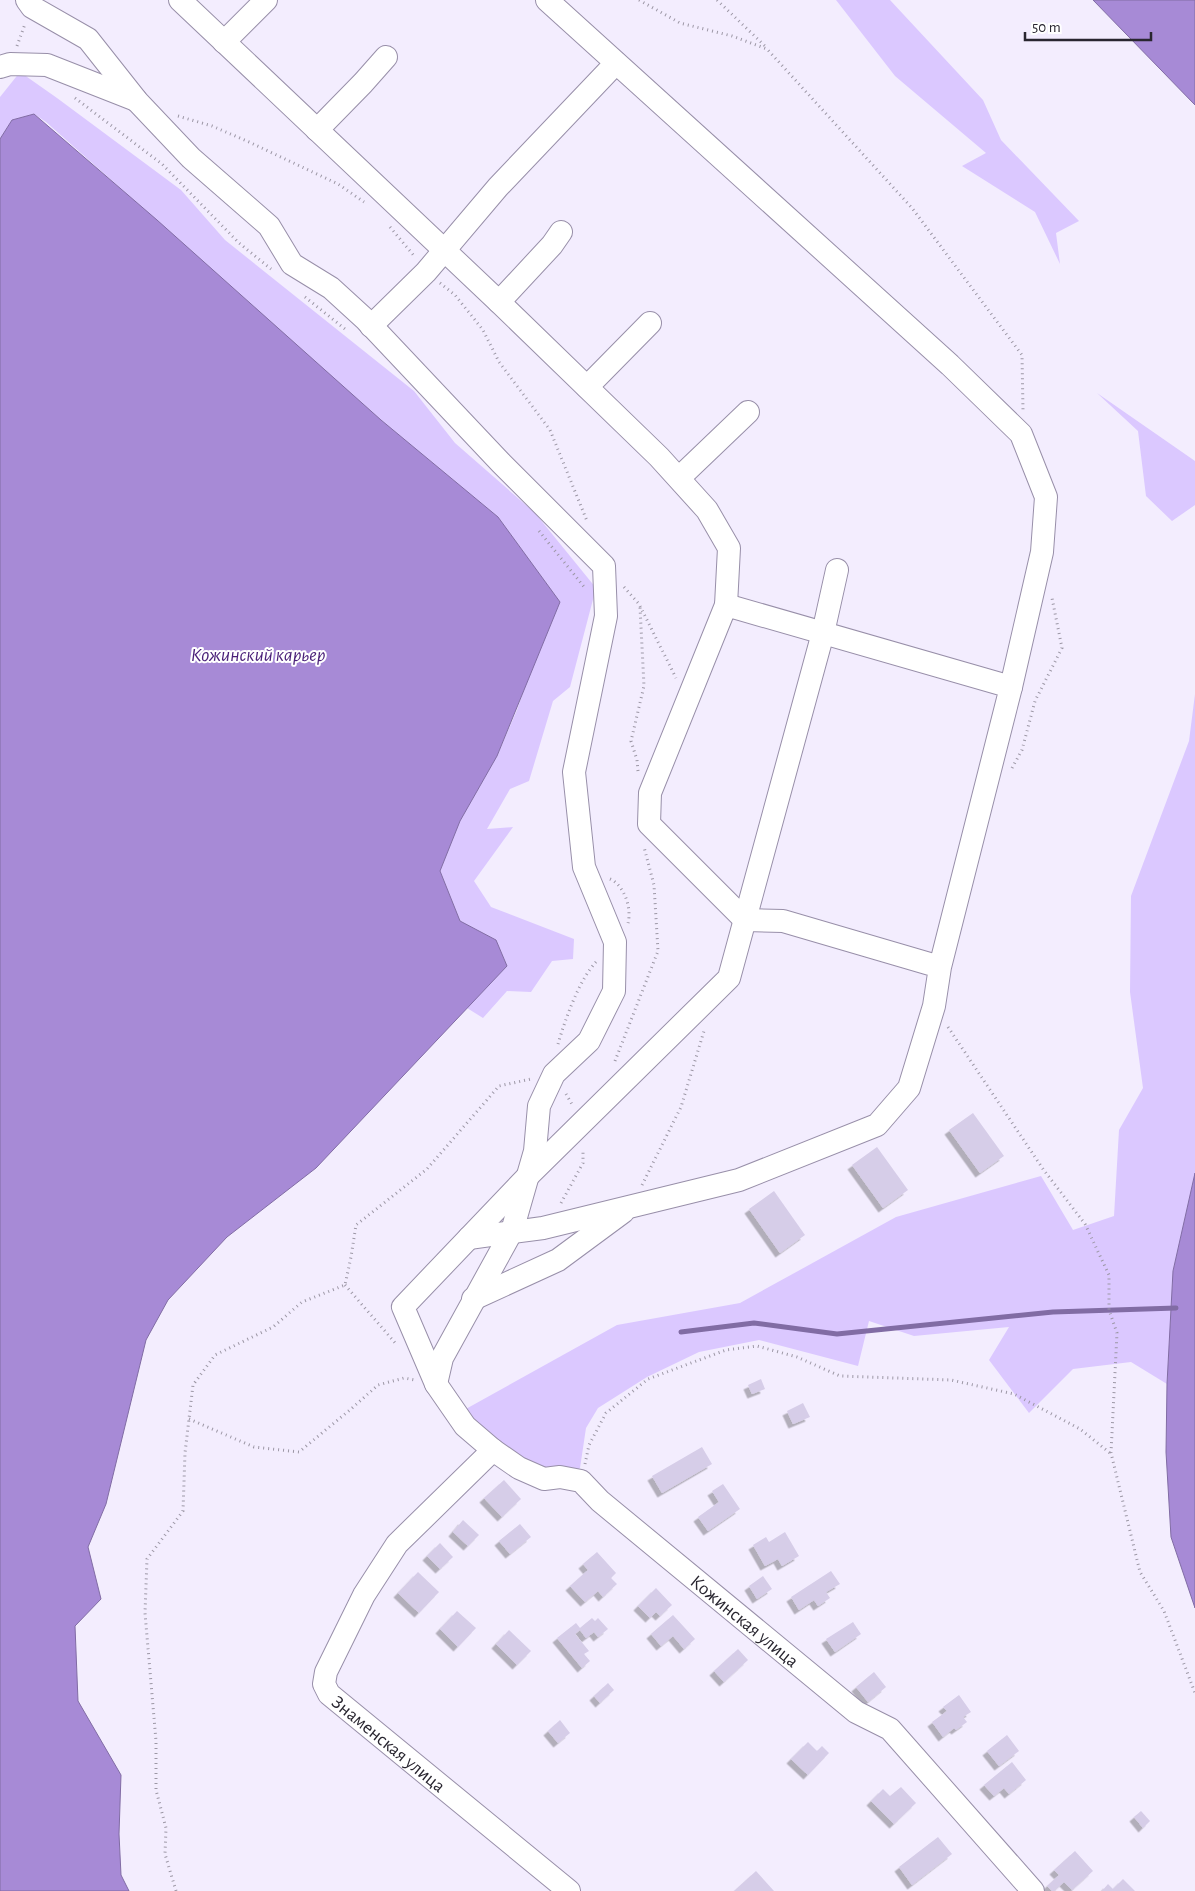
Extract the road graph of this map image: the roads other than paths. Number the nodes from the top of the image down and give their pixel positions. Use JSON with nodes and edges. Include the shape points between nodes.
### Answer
{"nodes":[{"id":1,"x":27,"y":0,"type":"edge"},
{"id":2,"x":180,"y":0,"type":"edge"},
{"id":3,"x":266,"y":0,"type":"edge"},
{"id":4,"x":547,"y":0,"type":"edge"},
{"id":5,"x":224,"y":42,"type":"junction"},
{"id":6,"x":386,"y":57,"type":"dead end"},
{"id":7,"x":616,"y":63,"type":"junction"},
{"id":8,"x":0,"y":67,"type":"edge"},
{"id":9,"x":137,"y":101,"type":"junction"},
{"id":10,"x":317,"y":130,"type":"junction"},
{"id":11,"x":561,"y":232,"type":"dead end"},
{"id":12,"x":445,"y":250,"type":"junction"},
{"id":13,"x":499,"y":302,"type":"junction"},
{"id":14,"x":650,"y":323,"type":"dead end"},
{"id":15,"x":361,"y":330,"type":"junction"},
{"id":16,"x":588,"y":387,"type":"junction"},
{"id":17,"x":748,"y":412,"type":"dead end"},
{"id":18,"x":678,"y":478,"type":"junction"},
{"id":19,"x":838,"y":570,"type":"dead end"},
{"id":20,"x":726,"y":605,"type":"junction"},
{"id":21,"x":822,"y":633,"type":"junction"},
{"id":22,"x":1011,"y":687,"type":"junction"},
{"id":23,"x":745,"y":920,"type":"junction"},
{"id":24,"x":940,"y":967,"type":"junction"},
{"id":25,"x":528,"y":1176,"type":"junction"},
{"id":26,"x":632,"y":1205,"type":"junction"},
{"id":27,"x":512,"y":1231,"type":"junction"},
{"id":28,"x":469,"y":1238,"type":"junction"},
{"id":29,"x":474,"y":1299,"type":"junction"},
{"id":30,"x":436,"y":1384,"type":"junction"},
{"id":31,"x":493,"y":1450,"type":"junction"},
{"id":32,"x":570,"y":1891,"type":"edge"},
{"id":33,"x":1033,"y":1891,"type":"edge"}],
"edges":[{"from":1,"to":9,"type":"street","via":[[32,7],[88,39]]},
{"from":2,"to":5,"type":"street"},
{"from":3,"to":5,"type":"street"},
{"from":4,"to":7,"type":"street"},
{"from":5,"to":10,"type":"street"},
{"from":6,"to":10,"type":"street"},
{"from":7,"to":12,"type":"street","via":[[498,188]]},
{"from":7,"to":22,"type":"street","via":[[950,365],[1021,434],[1046,497],[1042,552]]},
{"from":8,"to":9,"type":"street","via":[[10,64],[47,65]]},
{"from":9,"to":15,"type":"street","via":[[191,158],[269,226],[292,264],[331,288]]},
{"from":10,"to":12,"type":"street"},
{"from":11,"to":13,"type":"street"},
{"from":12,"to":13,"type":"street"},
{"from":12,"to":15,"type":"street","via":[[426,272]]},
{"from":13,"to":16,"type":"street"},
{"from":14,"to":16,"type":"street"},
{"from":15,"to":25,"type":"street","via":[[553,512],[604,566],[606,616],[574,772],[584,868],[615,942],[614,991],[589,1041],[554,1074],[539,1106]]},
{"from":16,"to":18,"type":"street"},
{"from":17,"to":18,"type":"street"},
{"from":18,"to":20,"type":"street","via":[[707,510],[729,548]]},
{"from":19,"to":21,"type":"street"},
{"from":20,"to":21,"type":"street"},
{"from":20,"to":23,"type":"street","via":[[650,794],[649,824]]},
{"from":21,"to":22,"type":"street"},
{"from":21,"to":23,"type":"street"},
{"from":22,"to":24,"type":"street"},
{"from":23,"to":24,"type":"street","via":[[784,921]]},
{"from":23,"to":25,"type":"street","via":[[729,978]]},
{"from":24,"to":26,"type":"street","via":[[934,1006],[909,1088],[877,1125],[739,1180]]},
{"from":25,"to":27,"type":"street"},
{"from":25,"to":28,"type":"street"},
{"from":26,"to":27,"type":"street","via":[[542,1228]]},
{"from":26,"to":29,"type":"street","via":[[558,1260]]},
{"from":27,"to":28,"type":"street"},
{"from":27,"to":29,"type":"street"},
{"from":28,"to":30,"type":"street","via":[[403,1307]]},
{"from":29,"to":30,"type":"street","via":[[442,1358]]},
{"from":30,"to":31,"type":"street","via":[[465,1426]]},
{"from":31,"to":32,"type":"street","name":"Знаменская улица","via":[[397,1544],[364,1595],[326,1672],[324,1684],[336,1700]]},
{"from":31,"to":33,"type":"street","name":"Кожинская улица","via":[[544,1480],[560,1477],[581,1481],[600,1501],[856,1712],[890,1729]]}]}
